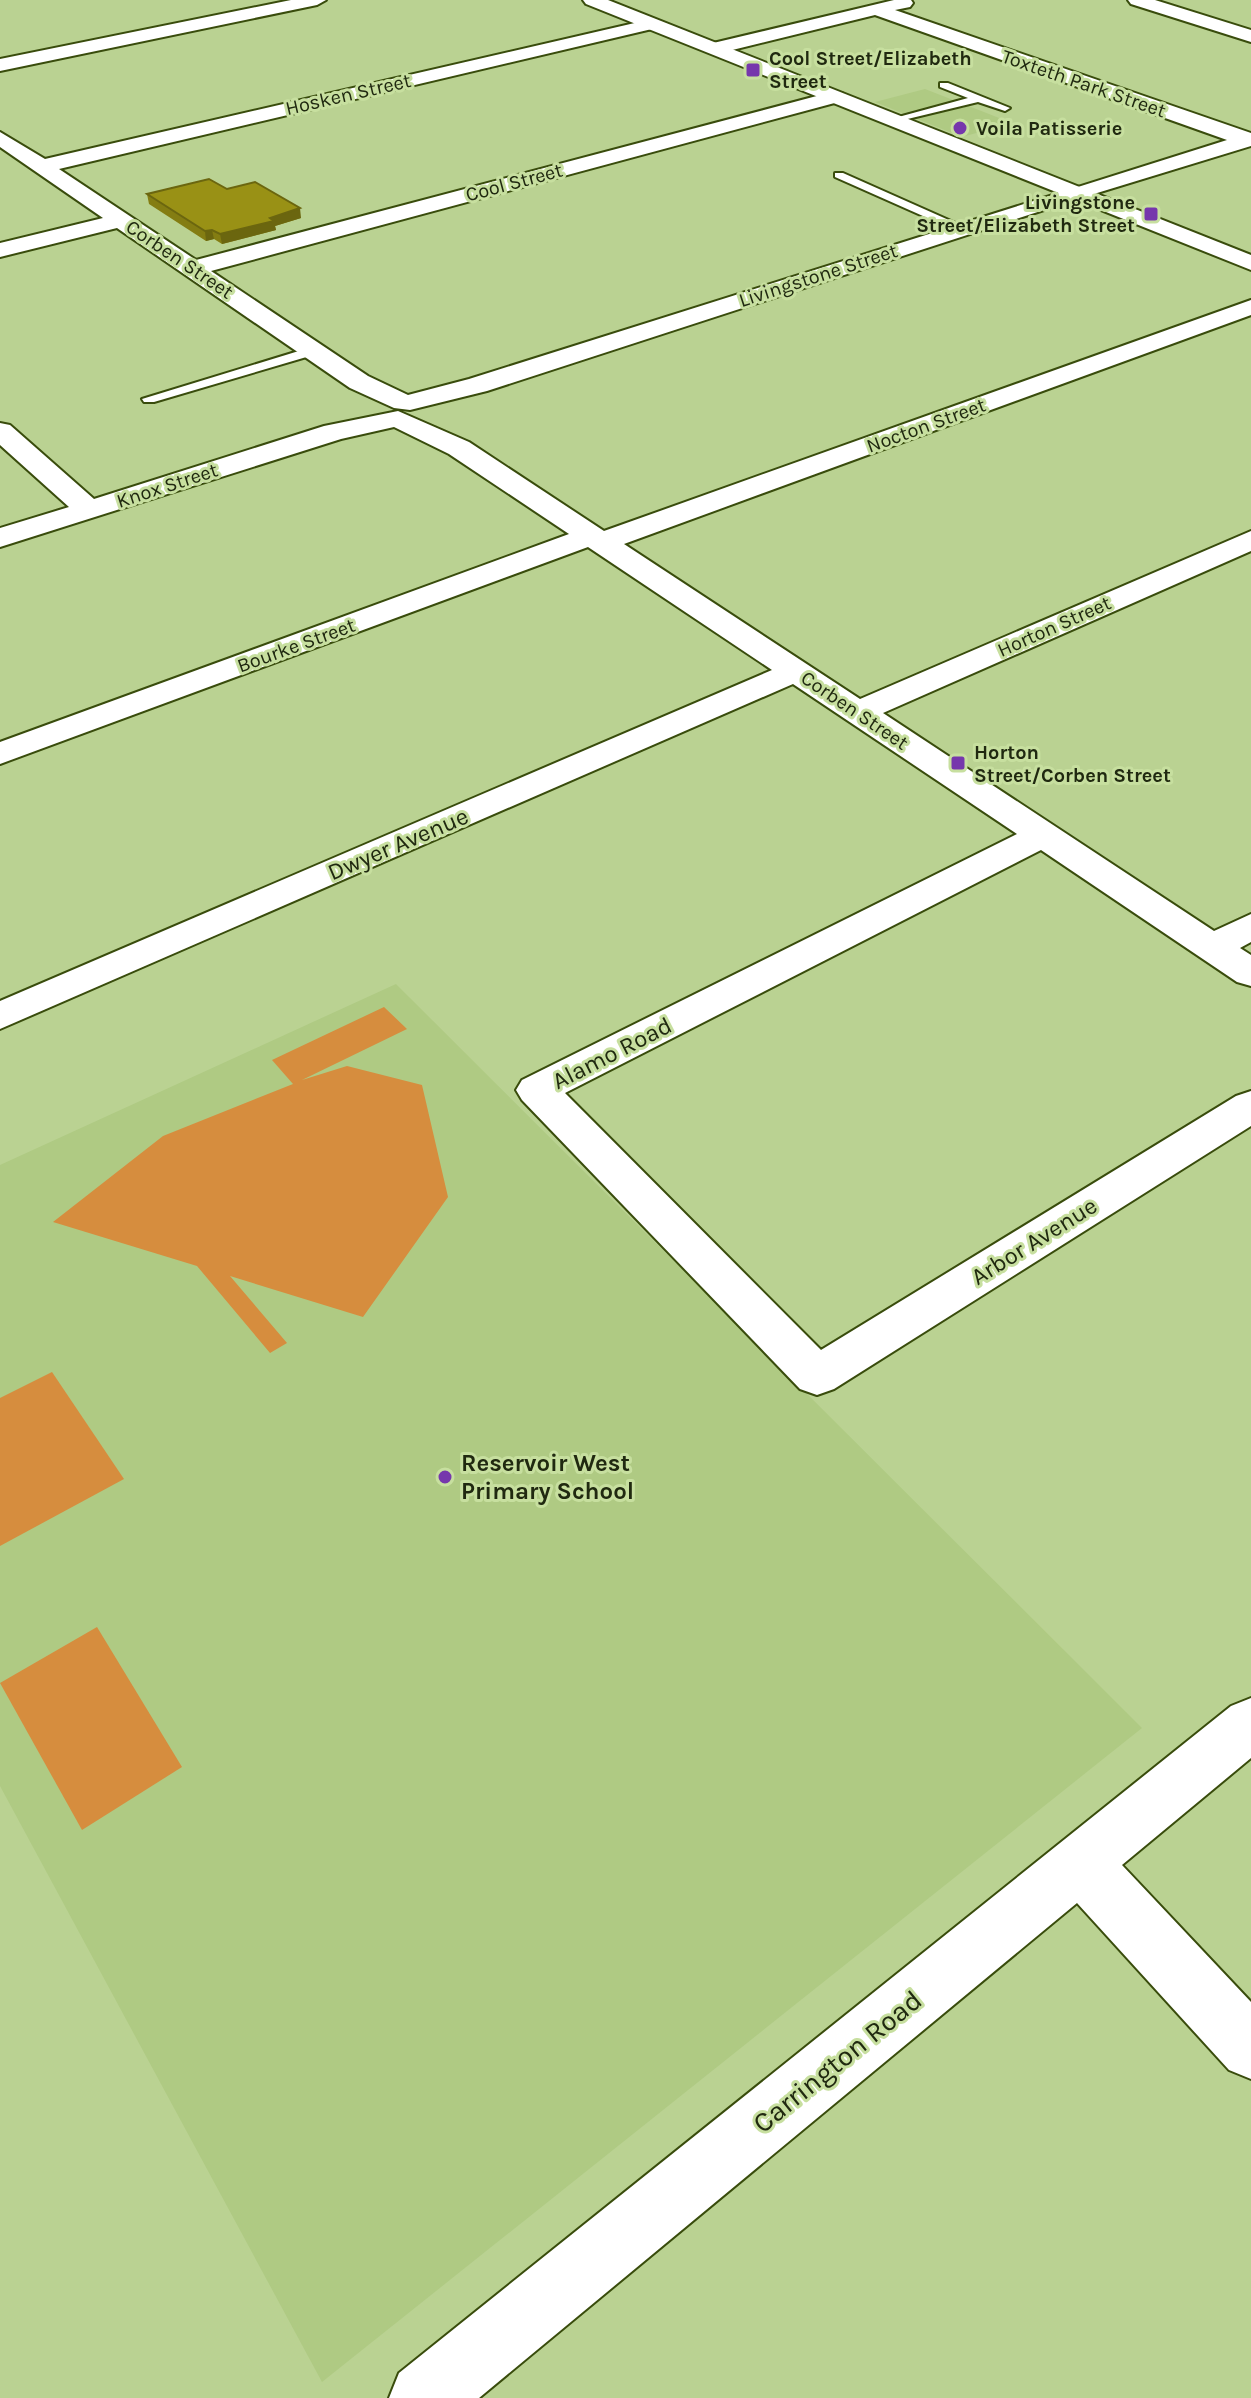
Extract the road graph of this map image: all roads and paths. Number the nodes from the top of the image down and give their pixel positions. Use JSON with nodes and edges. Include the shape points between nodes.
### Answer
{"nodes":[{"id":1,"x":317,"y":0,"type":"edge"},
{"id":2,"x":592,"y":0,"type":"edge"},
{"id":3,"x":918,"y":0,"type":"edge"},
{"id":4,"x":1137,"y":0,"type":"edge"},
{"id":5,"x":877,"y":10,"type":"junction"},
{"id":6,"x":1251,"y":20,"type":"edge"},
{"id":7,"x":652,"y":24,"type":"junction"},
{"id":8,"x":1224,"y":27,"type":"junction"},
{"id":9,"x":1251,"y":36,"type":"edge"},
{"id":10,"x":716,"y":48,"type":"junction"},
{"id":11,"x":0,"y":65,"type":"edge"},
{"id":12,"x":944,"y":85,"type":"dead end"},
{"id":13,"x":835,"y":97,"type":"junction"},
{"id":14,"x":979,"y":98,"type":"junction"},
{"id":15,"x":1005,"y":108,"type":"dead end"},
{"id":16,"x":895,"y":121,"type":"junction"},
{"id":17,"x":1,"y":139,"type":"edge"},
{"id":18,"x":1249,"y":139,"type":"edge"},
{"id":19,"x":44,"y":166,"type":"junction"},
{"id":20,"x":839,"y":175,"type":"dead end"},
{"id":21,"x":1076,"y":192,"type":"junction"},
{"id":22,"x":121,"y":220,"type":"junction"},
{"id":23,"x":963,"y":229,"type":"junction"},
{"id":24,"x":0,"y":250,"type":"edge"},
{"id":25,"x":1251,"y":263,"type":"edge"},
{"id":26,"x":194,"y":268,"type":"junction"},
{"id":27,"x":1251,"y":307,"type":"edge"},
{"id":28,"x":315,"y":350,"type":"junction"},
{"id":29,"x":149,"y":399,"type":"dead end"},
{"id":30,"x":401,"y":410,"type":"junction"},
{"id":31,"x":0,"y":431,"type":"edge"},
{"id":32,"x":89,"y":510,"type":"junction"},
{"id":33,"x":0,"y":538,"type":"edge"},
{"id":34,"x":596,"y":539,"type":"junction"},
{"id":35,"x":1251,"y":540,"type":"edge"},
{"id":36,"x":797,"y":671,"type":"junction"},
{"id":37,"x":858,"y":712,"type":"junction"},
{"id":38,"x":0,"y":754,"type":"edge"},
{"id":39,"x":1043,"y":835,"type":"junction"},
{"id":40,"x":1251,"y":926,"type":"edge"},
{"id":41,"x":1213,"y":947,"type":"junction"},
{"id":42,"x":1251,"y":973,"type":"edge"},
{"id":43,"x":0,"y":1016,"type":"edge"},
{"id":44,"x":1251,"y":1106,"type":"edge"},
{"id":45,"x":817,"y":1376,"type":"joint"},
{"id":46,"x":1251,"y":1724,"type":"edge"},
{"id":47,"x":1079,"y":1862,"type":"junction"},
{"id":48,"x":1251,"y":2048,"type":"edge"},
{"id":49,"x":424,"y":2398,"type":"edge"}],
"edges":[{"from":1,"to":11,"type":"street"},
{"from":2,"to":7,"type":"street"},
{"from":3,"to":5,"type":"street"},
{"from":4,"to":8,"type":"street"},
{"from":5,"to":10,"type":"street"},
{"from":5,"to":18,"type":"street","name":"Toxteth Park Street"},
{"from":6,"to":8,"type":"street"},
{"from":7,"to":10,"type":"street"},
{"from":7,"to":19,"type":"street","name":"Hosken Street"},
{"from":8,"to":9,"type":"street"},
{"from":10,"to":13,"type":"street"},
{"from":12,"to":14,"type":"lane"},
{"from":13,"to":16,"type":"street"},
{"from":13,"to":26,"type":"street","name":"Cool Street"},
{"from":14,"to":15,"type":"lane"},
{"from":14,"to":16,"type":"lane"},
{"from":16,"to":21,"type":"street"},
{"from":17,"to":19,"type":"street","name":"Corben Street"},
{"from":18,"to":21,"type":"street","name":"Livingstone Street"},
{"from":19,"to":22,"type":"street","name":"Corben Street"},
{"from":20,"to":23,"type":"lane"},
{"from":21,"to":23,"type":"street","name":"Livingstone Street"},
{"from":21,"to":25,"type":"street"},
{"from":22,"to":24,"type":"street"},
{"from":22,"to":26,"type":"street","name":"Corben Street"},
{"from":23,"to":30,"type":"street","name":"Livingstone Street"},
{"from":26,"to":28,"type":"street","name":"Corben Street"},
{"from":27,"to":34,"type":"street","name":"Nocton Street"},
{"from":28,"to":29,"type":"lane"},
{"from":28,"to":30,"type":"street","name":"Corben Street"},
{"from":30,"to":32,"type":"street","name":"Knox Street"},
{"from":30,"to":34,"type":"street","name":"Corben Street"},
{"from":31,"to":32,"type":"street"},
{"from":32,"to":33,"type":"street","name":"Knox Street"},
{"from":34,"to":36,"type":"street","name":"Corben Street"},
{"from":34,"to":38,"type":"street","name":"Bourke Street"},
{"from":35,"to":37,"type":"street","name":"Horton Street"},
{"from":36,"to":37,"type":"street","name":"Corben Street"},
{"from":36,"to":43,"type":"street","name":"Dwyer Avenue"},
{"from":37,"to":39,"type":"street","name":"Corben Street"},
{"from":39,"to":41,"type":"street","name":"Corben Street"},
{"from":39,"to":45,"type":"street","name":"Alamo Road","via":[[537,1090]]},
{"from":40,"to":41,"type":"street"},
{"from":41,"to":42,"type":"street","name":"Corben Street"},
{"from":44,"to":45,"type":"street","name":"Arbor Avenue"},
{"from":46,"to":47,"type":"street","name":"Carrington Road"},
{"from":47,"to":48,"type":"street"},
{"from":47,"to":49,"type":"street","name":"Carrington Road"}]}
